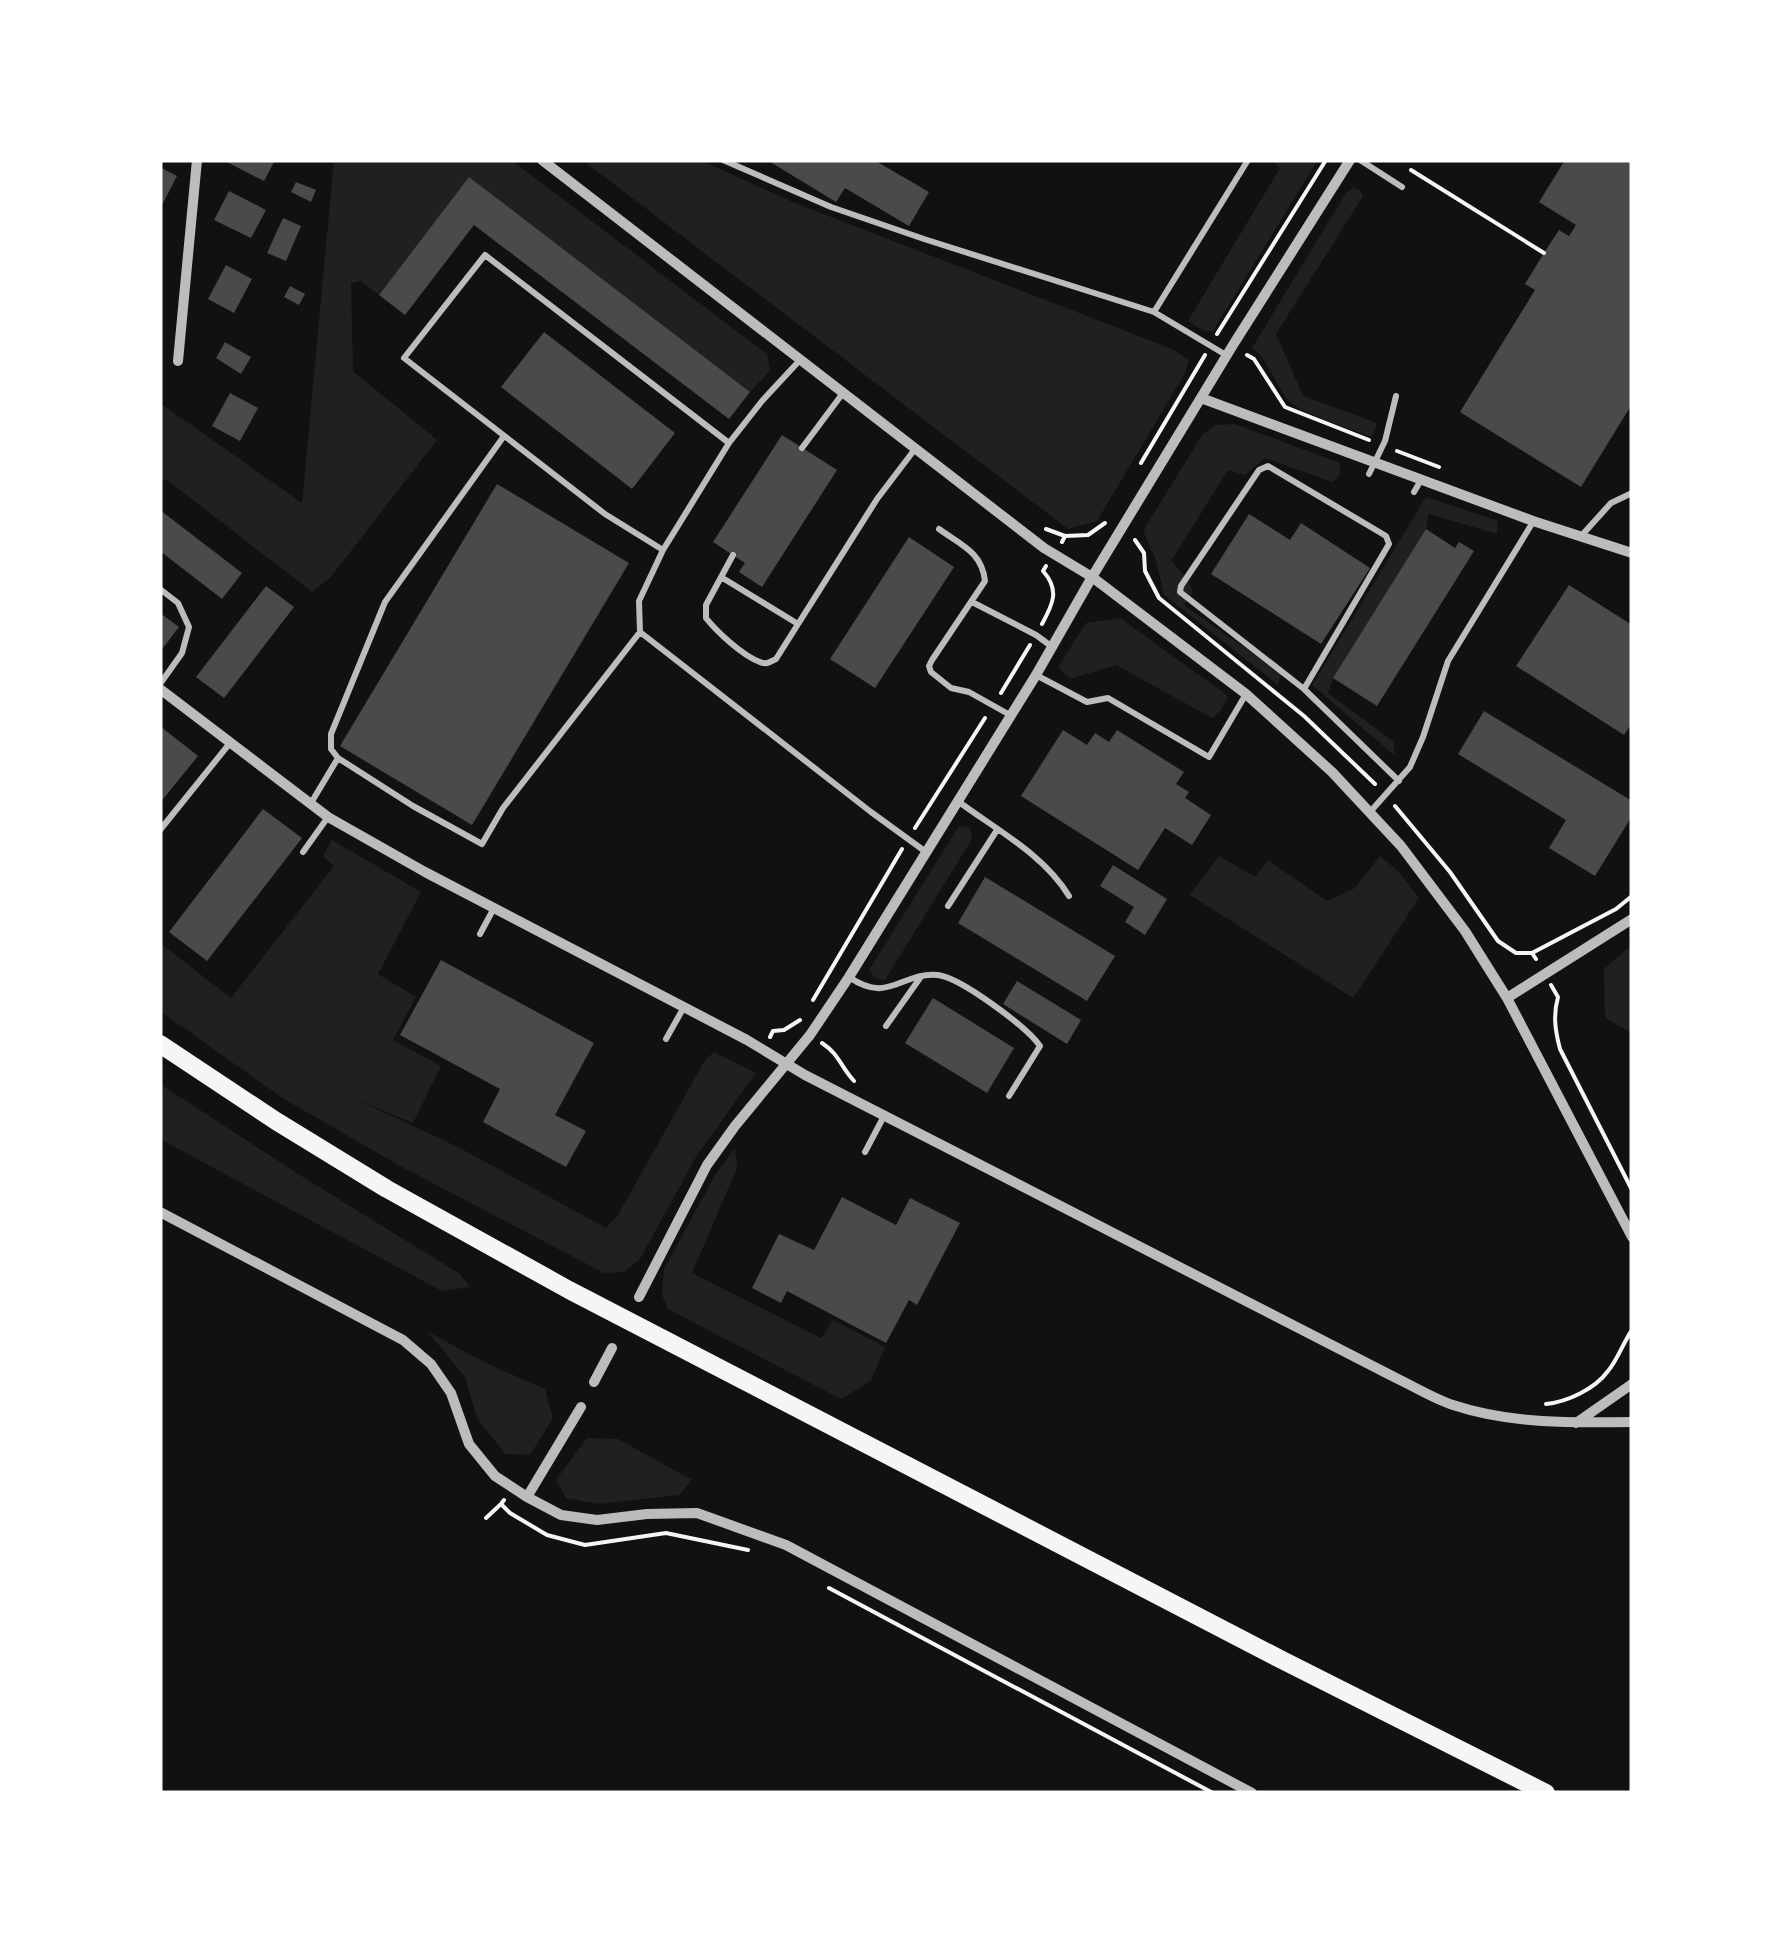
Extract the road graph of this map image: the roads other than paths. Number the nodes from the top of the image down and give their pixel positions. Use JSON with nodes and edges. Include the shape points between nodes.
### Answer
{"nodes":[{"id":1,"x":197,"y":160,"type":"edge"},
{"id":2,"x":542,"y":160,"type":"edge"},
{"id":3,"x":723,"y":160,"type":"edge"},
{"id":4,"x":1248,"y":160,"type":"edge"},
{"id":5,"x":1360,"y":160,"type":"edge"},
{"id":6,"x":1347,"y":161,"type":"edge"},
{"id":7,"x":1402,"y":186,"type":"dead end"},
{"id":8,"x":1154,"y":312,"type":"junction"},
{"id":9,"x":1230,"y":350,"type":"junction"},
{"id":10,"x":800,"y":360,"type":"junction"},
{"id":11,"x":178,"y":361,"type":"dead end"},
{"id":12,"x":842,"y":392,"type":"junction"},
{"id":13,"x":1396,"y":396,"type":"dead end"},
{"id":14,"x":1201,"y":398,"type":"junction"},
{"id":15,"x":504,"y":436,"type":"junction"},
{"id":16,"x":730,"y":443,"type":"junction"},
{"id":17,"x":802,"y":448,"type":"dead end"},
{"id":18,"x":915,"y":448,"type":"junction"},
{"id":19,"x":1374,"y":462,"type":"junction"},
{"id":20,"x":1369,"y":474,"type":"dead end"},
{"id":21,"x":1421,"y":480,"type":"junction"},
{"id":22,"x":1414,"y":492,"type":"dead end"},
{"id":23,"x":1632,"y":493,"type":"edge"},
{"id":24,"x":1533,"y":521,"type":"junction"},
{"id":25,"x":939,"y":529,"type":"dead end"},
{"id":26,"x":1582,"y":536,"type":"junction"},
{"id":27,"x":663,"y":550,"type":"junction"},
{"id":28,"x":1632,"y":552,"type":"edge"},
{"id":29,"x":734,"y":555,"type":"dead end"},
{"id":30,"x":721,"y":577,"type":"junction"},
{"id":31,"x":1092,"y":577,"type":"junction"},
{"id":32,"x":160,"y":589,"type":"edge"},
{"id":33,"x":972,"y":602,"type":"junction"},
{"id":34,"x":798,"y":624,"type":"junction"},
{"id":35,"x":640,"y":632,"type":"junction"},
{"id":36,"x":1052,"y":646,"type":"junction"},
{"id":37,"x":1036,"y":675,"type":"junction"},
{"id":38,"x":160,"y":686,"type":"edge"},
{"id":39,"x":1304,"y":689,"type":"junction"},
{"id":40,"x":1246,"y":694,"type":"junction"},
{"id":41,"x":1010,"y":715,"type":"junction"},
{"id":42,"x":230,"y":744,"type":"junction"},
{"id":43,"x":338,"y":758,"type":"junction"},
{"id":44,"x":1399,"y":780,"type":"junction"},
{"id":45,"x":958,"y":802,"type":"junction"},
{"id":46,"x":310,"y":804,"type":"junction"},
{"id":47,"x":1370,"y":812,"type":"junction"},
{"id":48,"x":328,"y":816,"type":"junction"},
{"id":49,"x":160,"y":830,"type":"edge"},
{"id":50,"x":997,"y":830,"type":"junction"},
{"id":51,"x":302,"y":852,"type":"dead end"},
{"id":52,"x":926,"y":852,"type":"junction"},
{"id":53,"x":1069,"y":896,"type":"dead end"},
{"id":54,"x":948,"y":906,"type":"dead end"},
{"id":55,"x":494,"y":908,"type":"junction"},
{"id":56,"x":1632,"y":919,"type":"edge"},
{"id":57,"x":480,"y":934,"type":"dead end"},
{"id":58,"x":849,"y":977,"type":"junction"},
{"id":59,"x":920,"y":977,"type":"junction"},
{"id":60,"x":1507,"y":998,"type":"junction"},
{"id":61,"x":684,"y":1007,"type":"junction"},
{"id":62,"x":886,"y":1026,"type":"dead end"},
{"id":63,"x":666,"y":1038,"type":"dead end"},
{"id":64,"x":160,"y":1044,"type":"edge"},
{"id":65,"x":787,"y":1064,"type":"junction"},
{"id":66,"x":1008,"y":1096,"type":"dead end"},
{"id":67,"x":884,"y":1116,"type":"junction"},
{"id":68,"x":865,"y":1152,"type":"dead end"},
{"id":69,"x":160,"y":1212,"type":"edge"},
{"id":70,"x":1632,"y":1237,"type":"edge"},
{"id":71,"x":640,"y":1297,"type":"dead end"},
{"id":72,"x":612,"y":1348,"type":"dead end"},
{"id":73,"x":594,"y":1382,"type":"dead end"},
{"id":74,"x":1632,"y":1384,"type":"edge"},
{"id":75,"x":580,"y":1407,"type":"dead end"},
{"id":76,"x":1632,"y":1422,"type":"edge"},
{"id":77,"x":1575,"y":1423,"type":"junction"},
{"id":78,"x":527,"y":1497,"type":"junction"},
{"id":79,"x":1545,"y":1791,"type":"edge"},
{"id":80,"x":1252,"y":1793,"type":"edge"}],
"edges":[{"from":1,"to":11,"type":"street"},
{"from":2,"to":10,"type":"street"},
{"from":3,"to":8,"type":"lane","via":[[941,245]]},
{"from":4,"to":8,"type":"lane"},
{"from":5,"to":7,"type":"lane"},
{"from":6,"to":9,"type":"street"},
{"from":8,"to":9,"type":"lane"},
{"from":9,"to":14,"type":"street"},
{"from":10,"to":12,"type":"street"},
{"from":10,"to":16,"type":"lane"},
{"from":12,"to":17,"type":"lane"},
{"from":12,"to":18,"type":"street"},
{"from":13,"to":19,"type":"lane"},
{"from":14,"to":19,"type":"street"},
{"from":14,"to":31,"type":"street"},
{"from":15,"to":16,"type":"lane","via":[[404,358],[484,254]]},
{"from":15,"to":27,"type":"lane","via":[[604,514]]},
{"from":15,"to":43,"type":"lane","via":[[385,602],[331,734]]},
{"from":16,"to":27,"type":"lane"},
{"from":18,"to":31,"type":"street"},
{"from":18,"to":34,"type":"lane"},
{"from":19,"to":20,"type":"lane"},
{"from":19,"to":21,"type":"street"},
{"from":21,"to":22,"type":"lane"},
{"from":21,"to":24,"type":"street"},
{"from":23,"to":26,"type":"lane","via":[[1610,503]]},
{"from":24,"to":26,"type":"street"},
{"from":24,"to":44,"type":"lane","via":[[1448,661],[1423,736]]},
{"from":25,"to":33,"type":"lane","via":[[982,562],[985,581]]},
{"from":26,"to":28,"type":"street"},
{"from":27,"to":35,"type":"lane","via":[[639,602]]},
{"from":29,"to":30,"type":"lane"},
{"from":30,"to":34,"type":"lane"},
{"from":30,"to":34,"type":"lane","via":[[706,618],[761,663],[776,659]]},
{"from":31,"to":36,"type":"street"},
{"from":31,"to":40,"type":"street"},
{"from":32,"to":38,"type":"lane","via":[[178,603],[189,628]]},
{"from":33,"to":36,"type":"lane"},
{"from":33,"to":41,"type":"lane","via":[[930,672]]},
{"from":35,"to":43,"type":"lane","via":[[482,844]]},
{"from":35,"to":52,"type":"lane"},
{"from":36,"to":37,"type":"street"},
{"from":37,"to":40,"type":"lane","via":[[1087,702],[1108,698],[1209,756]]},
{"from":37,"to":41,"type":"street"},
{"from":38,"to":42,"type":"street"},
{"from":39,"to":39,"type":"lane","via":[[1388,544],[1386,536],[1268,466],[1259,470],[1180,592]]},
{"from":39,"to":44,"type":"lane"},
{"from":40,"to":47,"type":"street"},
{"from":41,"to":45,"type":"street"},
{"from":42,"to":46,"type":"street"},
{"from":42,"to":49,"type":"lane"},
{"from":43,"to":46,"type":"lane"},
{"from":44,"to":47,"type":"lane"},
{"from":45,"to":50,"type":"lane"},
{"from":45,"to":52,"type":"street"},
{"from":46,"to":48,"type":"street"},
{"from":47,"to":60,"type":"street","via":[[1429,881]]},
{"from":48,"to":51,"type":"lane"},
{"from":48,"to":55,"type":"street"},
{"from":50,"to":53,"type":"lane","via":[[1038,859]]},
{"from":50,"to":54,"type":"lane"},
{"from":52,"to":58,"type":"street"},
{"from":55,"to":57,"type":"lane"},
{"from":55,"to":61,"type":"street"},
{"from":56,"to":60,"type":"street"},
{"from":58,"to":59,"type":"lane","via":[[876,990]]},
{"from":58,"to":65,"type":"street"},
{"from":59,"to":62,"type":"lane"},
{"from":59,"to":66,"type":"lane","via":[[940,975],[1032,1035],[1040,1046]]},
{"from":60,"to":70,"type":"street"},
{"from":61,"to":63,"type":"lane"},
{"from":61,"to":65,"type":"street"},
{"from":64,"to":79,"type":"main road","via":[[388,1189],[569,1290]]},
{"from":65,"to":67,"type":"street"},
{"from":65,"to":71,"type":"street","via":[[706,1165]]},
{"from":67,"to":68,"type":"lane"},
{"from":67,"to":77,"type":"street","via":[[1452,1405]]},
{"from":69,"to":78,"type":"street","via":[[404,1340],[451,1393],[469,1444],[494,1476]]},
{"from":72,"to":73,"type":"street"},
{"from":74,"to":77,"type":"street"},
{"from":75,"to":78,"type":"street"},
{"from":76,"to":77,"type":"street"},
{"from":78,"to":80,"type":"street","via":[[561,1514],[596,1520],[697,1512],[786,1545]]}]}
